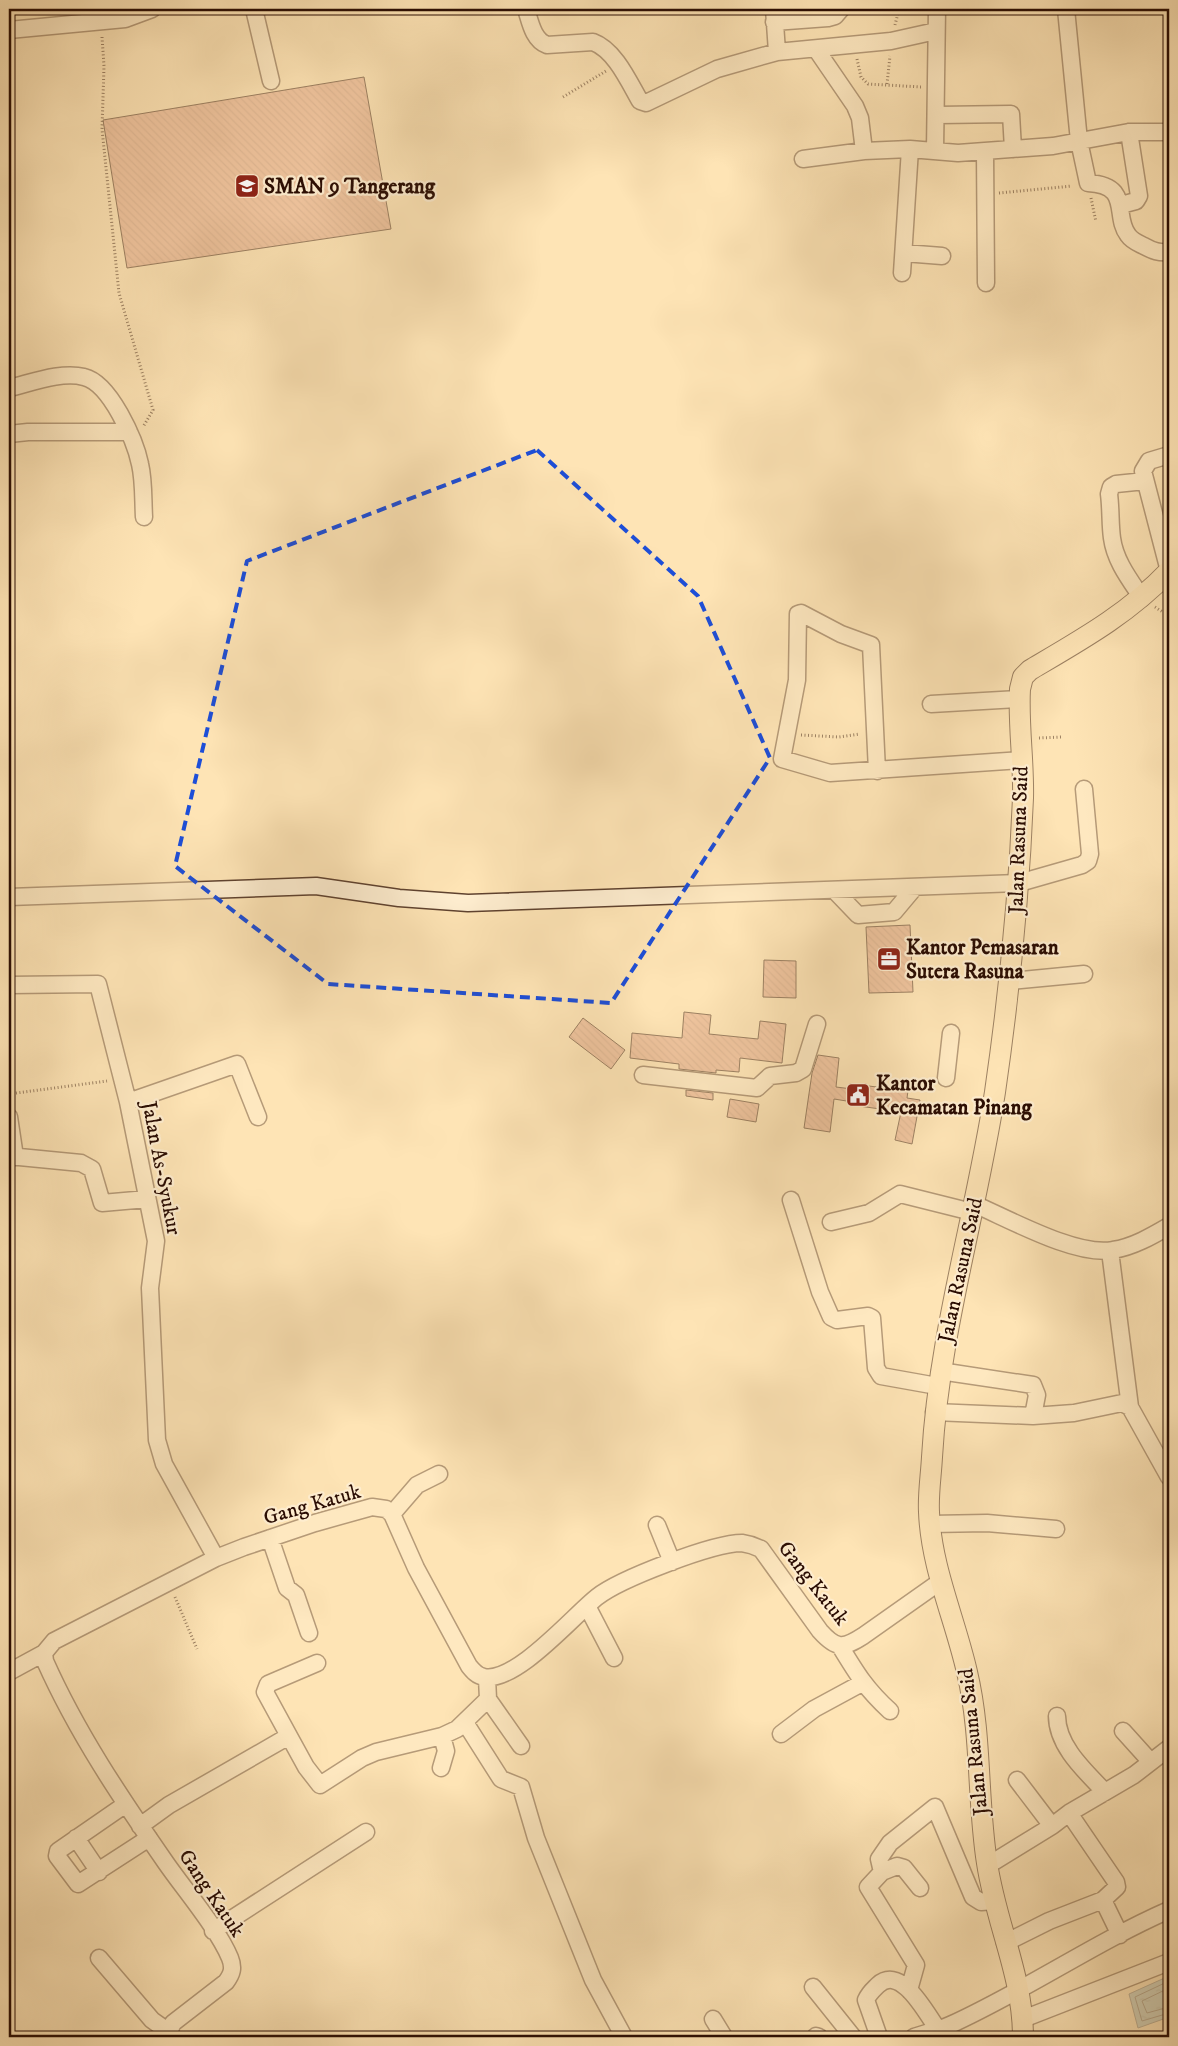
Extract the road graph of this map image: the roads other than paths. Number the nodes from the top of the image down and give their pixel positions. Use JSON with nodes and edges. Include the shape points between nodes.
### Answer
{"nodes":[{"id":1,"x":152,"y":9,"type":"edge"},
{"id":2,"x":254,"y":9,"type":"edge"},
{"id":3,"x":526,"y":9,"type":"edge"},
{"id":4,"x":841,"y":9,"type":"edge"},
{"id":5,"x":937,"y":9,"type":"edge"},
{"id":6,"x":1066,"y":9,"type":"edge"},
{"id":7,"x":774,"y":15,"type":"edge"},
{"id":8,"x":9,"y":30,"type":"edge"},
{"id":9,"x":936,"y":31,"type":"junction"},
{"id":10,"x":816,"y":49,"type":"junction"},
{"id":11,"x":777,"y":52,"type":"junction"},
{"id":12,"x":270,"y":81,"type":"dead end"},
{"id":13,"x":938,"y":115,"type":"junction"},
{"id":14,"x":1129,"y":132,"type":"junction"},
{"id":15,"x":1169,"y":132,"type":"edge"},
{"id":16,"x":1080,"y":141,"type":"junction"},
{"id":17,"x":910,"y":149,"type":"junction"},
{"id":18,"x":1013,"y":149,"type":"junction"},
{"id":19,"x":936,"y":150,"type":"junction"},
{"id":20,"x":864,"y":151,"type":"junction"},
{"id":21,"x":985,"y":151,"type":"junction"},
{"id":22,"x":803,"y":159,"type":"dead end"},
{"id":23,"x":1120,"y":205,"type":"junction"},
{"id":24,"x":1169,"y":252,"type":"edge"},
{"id":25,"x":904,"y":253,"type":"junction"},
{"id":26,"x":942,"y":256,"type":"dead end"},
{"id":27,"x":902,"y":273,"type":"dead end"},
{"id":28,"x":986,"y":283,"type":"dead end"},
{"id":29,"x":9,"y":388,"type":"edge"},
{"id":30,"x":129,"y":432,"type":"junction"},
{"id":31,"x":9,"y":434,"type":"edge"},
{"id":32,"x":1169,"y":455,"type":"edge"},
{"id":33,"x":1145,"y":481,"type":"junction"},
{"id":34,"x":144,"y":517,"type":"dead end"},
{"id":35,"x":1169,"y":571,"type":"edge"},
{"id":36,"x":1142,"y":598,"type":"junction"},
{"id":37,"x":1019,"y":699,"type":"junction"},
{"id":38,"x":931,"y":704,"type":"dead end"},
{"id":39,"x":1022,"y":760,"type":"junction"},
{"id":40,"x":877,"y":771,"type":"junction"},
{"id":41,"x":1084,"y":789,"type":"dead end"},
{"id":42,"x":1019,"y":883,"type":"junction"},
{"id":43,"x":915,"y":887,"type":"junction"},
{"id":44,"x":834,"y":890,"type":"junction"},
{"id":45,"x":9,"y":897,"type":"edge"},
{"id":46,"x":1084,"y":974,"type":"dead end"},
{"id":47,"x":1010,"y":982,"type":"junction"},
{"id":48,"x":9,"y":986,"type":"edge"},
{"id":49,"x":817,"y":1024,"type":"dead end"},
{"id":50,"x":951,"y":1033,"type":"dead end"},
{"id":51,"x":643,"y":1075,"type":"dead end"},
{"id":52,"x":946,"y":1078,"type":"dead end"},
{"id":53,"x":128,"y":1102,"type":"junction"},
{"id":54,"x":9,"y":1117,"type":"edge"},
{"id":55,"x":258,"y":1117,"type":"dead end"},
{"id":56,"x":12,"y":1156,"type":"edge"},
{"id":57,"x":147,"y":1200,"type":"junction"},
{"id":58,"x":791,"y":1200,"type":"dead end"},
{"id":59,"x":973,"y":1208,"type":"junction"},
{"id":60,"x":831,"y":1222,"type":"dead end"},
{"id":61,"x":1165,"y":1231,"type":"edge"},
{"id":62,"x":1110,"y":1250,"type":"junction"},
{"id":63,"x":939,"y":1379,"type":"junction"},
{"id":64,"x":1130,"y":1407,"type":"junction"},
{"id":65,"x":934,"y":1412,"type":"junction"},
{"id":66,"x":1033,"y":1416,"type":"junction"},
{"id":67,"x":439,"y":1474,"type":"dead end"},
{"id":68,"x":1169,"y":1477,"type":"edge"},
{"id":69,"x":392,"y":1514,"type":"junction"},
{"id":70,"x":930,"y":1524,"type":"junction"},
{"id":71,"x":657,"y":1526,"type":"dead end"},
{"id":72,"x":1056,"y":1529,"type":"dead end"},
{"id":73,"x":270,"y":1538,"type":"junction"},
{"id":74,"x":216,"y":1558,"type":"junction"},
{"id":75,"x":672,"y":1562,"type":"junction"},
{"id":76,"x":941,"y":1581,"type":"junction"},
{"id":77,"x":587,"y":1606,"type":"junction"},
{"id":78,"x":309,"y":1633,"type":"dead end"},
{"id":79,"x":840,"y":1646,"type":"junction"},
{"id":80,"x":44,"y":1653,"type":"junction"},
{"id":81,"x":614,"y":1658,"type":"dead end"},
{"id":82,"x":317,"y":1663,"type":"dead end"},
{"id":83,"x":9,"y":1672,"type":"edge"},
{"id":84,"x":486,"y":1678,"type":"junction"},
{"id":85,"x":862,"y":1683,"type":"junction"},
{"id":86,"x":488,"y":1699,"type":"junction"},
{"id":87,"x":890,"y":1711,"type":"dead end"},
{"id":88,"x":1057,"y":1716,"type":"dead end"},
{"id":89,"x":466,"y":1724,"type":"junction"},
{"id":90,"x":1124,"y":1732,"type":"dead end"},
{"id":91,"x":781,"y":1734,"type":"dead end"},
{"id":92,"x":289,"y":1736,"type":"junction"},
{"id":93,"x":442,"y":1736,"type":"junction"},
{"id":94,"x":521,"y":1746,"type":"dead end"},
{"id":95,"x":1163,"y":1755,"type":"edge"},
{"id":96,"x":441,"y":1768,"type":"dead end"},
{"id":97,"x":1017,"y":1780,"type":"dead end"},
{"id":98,"x":1105,"y":1792,"type":"junction"},
{"id":99,"x":126,"y":1804,"type":"junction"},
{"id":100,"x":1070,"y":1813,"type":"junction"},
{"id":101,"x":1052,"y":1826,"type":"junction"},
{"id":102,"x":145,"y":1832,"type":"junction"},
{"id":103,"x":366,"y":1832,"type":"dead end"},
{"id":104,"x":76,"y":1838,"type":"junction"},
{"id":105,"x":987,"y":1866,"type":"junction"},
{"id":106,"x":98,"y":1872,"type":"junction"},
{"id":107,"x":882,"y":1872,"type":"junction"},
{"id":108,"x":920,"y":1888,"type":"dead end"},
{"id":109,"x":1103,"y":1900,"type":"junction"},
{"id":110,"x":995,"y":1902,"type":"junction"},
{"id":111,"x":1169,"y":1910,"type":"edge"},
{"id":112,"x":213,"y":1931,"type":"junction"},
{"id":113,"x":1120,"y":1935,"type":"junction"},
{"id":114,"x":1005,"y":1943,"type":"junction"},
{"id":115,"x":98,"y":1958,"type":"dead end"},
{"id":116,"x":1169,"y":1962,"type":"edge"},
{"id":117,"x":812,"y":1987,"type":"dead end"},
{"id":118,"x":1020,"y":1989,"type":"junction"},
{"id":119,"x":909,"y":1990,"type":"junction"},
{"id":120,"x":713,"y":2019,"type":"dead end"},
{"id":121,"x":1023,"y":2028,"type":"edge"},
{"id":122,"x":946,"y":2031,"type":"edge"},
{"id":123,"x":171,"y":2034,"type":"edge"},
{"id":124,"x":624,"y":2037,"type":"edge"},
{"id":125,"x":724,"y":2037,"type":"edge"},
{"id":126,"x":853,"y":2037,"type":"edge"},
{"id":127,"x":880,"y":2037,"type":"edge"},
{"id":128,"x":914,"y":2037,"type":"edge"}],
"edges":[{"from":1,"to":8,"type":"street","via":[[125,19]]},
{"from":2,"to":12,"type":"street"},
{"from":3,"to":11,"type":"street","via":[[537,39],[542,43],[600,44],[640,101],[646,103],[717,69]]},
{"from":4,"to":7,"type":"street","via":[[828,18]]},
{"from":5,"to":9,"type":"street"},
{"from":6,"to":16,"type":"street"},
{"from":7,"to":11,"type":"street"},
{"from":9,"to":10,"type":"street","via":[[891,41]]},
{"from":9,"to":13,"type":"street"},
{"from":10,"to":11,"type":"street"},
{"from":10,"to":20,"type":"street","via":[[855,106],[860,118]]},
{"from":13,"to":18,"type":"street","via":[[1011,114]]},
{"from":13,"to":19,"type":"street"},
{"from":14,"to":15,"type":"street"},
{"from":14,"to":16,"type":"street"},
{"from":14,"to":23,"type":"street","via":[[1138,196],[1136,201]]},
{"from":16,"to":18,"type":"street"},
{"from":16,"to":23,"type":"street","via":[[1088,183],[1102,184]]},
{"from":17,"to":19,"type":"street"},
{"from":17,"to":20,"type":"street"},
{"from":17,"to":25,"type":"street"},
{"from":18,"to":21,"type":"street"},
{"from":19,"to":21,"type":"street","via":[[958,153]]},
{"from":20,"to":22,"type":"street"},
{"from":21,"to":28,"type":"street"},
{"from":23,"to":24,"type":"street","via":[[1124,228],[1133,240],[1158,253]]},
{"from":25,"to":26,"type":"street"},
{"from":25,"to":27,"type":"street"},
{"from":29,"to":30,"type":"street","via":[[62,376],[83,376],[99,385],[118,410]]},
{"from":30,"to":31,"type":"street"},
{"from":30,"to":34,"type":"street","via":[[140,463]]},
{"from":32,"to":33,"type":"street","via":[[1149,461],[1144,471]]},
{"from":33,"to":35,"type":"street"},
{"from":33,"to":36,"type":"street","via":[[1116,484],[1111,487],[1110,494],[1115,551]]},
{"from":35,"to":36,"type":"main road","name":"Jalan Rasuna Said"},
{"from":36,"to":37,"type":"main road","name":"Jalan Rasuna Said","via":[[1096,631],[1030,670],[1023,678]]},
{"from":37,"to":38,"type":"street"},
{"from":37,"to":39,"type":"main road","name":"Jalan Rasuna Said"},
{"from":39,"to":40,"type":"street"},
{"from":39,"to":42,"type":"main road","name":"Jalan Rasuna Said"},
{"from":40,"to":40,"type":"street","via":[[871,645],[798,614],[797,680],[782,759],[830,773]]},
{"from":41,"to":42,"type":"street","via":[[1088,861]]},
{"from":42,"to":43,"type":"street"},
{"from":42,"to":47,"type":"main road","name":"Jalan Rasuna Said"},
{"from":43,"to":44,"type":"street"},
{"from":43,"to":44,"type":"street","via":[[894,912],[858,915]]},
{"from":44,"to":45,"type":"street","via":[[468,903],[399,898],[316,886]]},
{"from":46,"to":47,"type":"street"},
{"from":47,"to":59,"type":"main road","name":"Jalan Rasuna Said"},
{"from":48,"to":53,"type":"street","name":"Jalan As-Syukur","via":[[98,984]]},
{"from":49,"to":51,"type":"street","via":[[803,1069],[770,1076],[757,1088]]},
{"from":50,"to":52,"type":"street"},
{"from":53,"to":55,"type":"street","via":[[237,1064]]},
{"from":53,"to":57,"type":"street","name":"Jalan As-Syukur"},
{"from":54,"to":56,"type":"street"},
{"from":56,"to":57,"type":"street","via":[[81,1163],[92,1169],[102,1203]]},
{"from":57,"to":74,"type":"street","name":"Jalan As-Syukur","via":[[156,1241],[150,1288],[157,1440],[164,1464]]},
{"from":58,"to":63,"type":"street","via":[[831,1317],[837,1320],[872,1318],[876,1368],[881,1376]]},
{"from":59,"to":60,"type":"street","via":[[900,1194],[869,1214]]},
{"from":59,"to":62,"type":"street","via":[[1069,1245],[1091,1251]]},
{"from":59,"to":63,"type":"main road","name":"Jalan Rasuna Said"},
{"from":61,"to":62,"type":"street"},
{"from":62,"to":64,"type":"street"},
{"from":63,"to":65,"type":"main road","name":"Jalan Rasuna Said"},
{"from":63,"to":66,"type":"street","via":[[1033,1385],[1037,1394]]},
{"from":64,"to":66,"type":"street","via":[[1122,1403],[1074,1414]]},
{"from":64,"to":68,"type":"street"},
{"from":65,"to":66,"type":"street"},
{"from":65,"to":70,"type":"main road","name":"Jalan Rasuna Said"},
{"from":67,"to":69,"type":"street","via":[[417,1485]]},
{"from":69,"to":73,"type":"street","name":"Gang Katuk","via":[[372,1507]]},
{"from":69,"to":84,"type":"street","name":"Gang Katuk","via":[[416,1568],[469,1666]]},
{"from":70,"to":72,"type":"street","via":[[987,1522]]},
{"from":70,"to":76,"type":"main road","name":"Jalan Rasuna Said"},
{"from":71,"to":75,"type":"street"},
{"from":73,"to":74,"type":"street","name":"Gang Katuk"},
{"from":73,"to":78,"type":"street","via":[[287,1588],[296,1595]]},
{"from":74,"to":80,"type":"street","name":"Gang Katuk","via":[[54,1641]]},
{"from":75,"to":77,"type":"street","name":"Gang Katuk","via":[[612,1587]]},
{"from":75,"to":79,"type":"street","name":"Gang Katuk","via":[[734,1544],[753,1545],[767,1556],[829,1642]]},
{"from":76,"to":79,"type":"street","name":"Gang Katuk","via":[[863,1636]]},
{"from":76,"to":105,"type":"main road","name":"Jalan Rasuna Said","via":[[968,1675]]},
{"from":77,"to":81,"type":"street"},
{"from":77,"to":84,"type":"street","name":"Gang Katuk","via":[[529,1658],[495,1677]]},
{"from":79,"to":85,"type":"street"},
{"from":80,"to":83,"type":"street"},
{"from":80,"to":99,"type":"street","name":"Gang Katuk","via":[[81,1732]]},
{"from":82,"to":92,"type":"street","via":[[268,1684],[265,1692]]},
{"from":84,"to":86,"type":"street"},
{"from":85,"to":87,"type":"street"},
{"from":85,"to":91,"type":"street","via":[[814,1709]]},
{"from":86,"to":89,"type":"street"},
{"from":86,"to":94,"type":"street"},
{"from":88,"to":98,"type":"street","via":[[1057,1727],[1063,1741]]},
{"from":89,"to":93,"type":"street"},
{"from":89,"to":124,"type":"street","via":[[501,1779],[521,1787],[536,1838],[567,1915],[594,1980]]},
{"from":90,"to":95,"type":"street"},
{"from":92,"to":93,"type":"street","via":[[321,1791],[362,1758]]},
{"from":92,"to":102,"type":"street","via":[[169,1805]]},
{"from":93,"to":96,"type":"street","via":[[446,1751]]},
{"from":95,"to":98,"type":"street"},
{"from":97,"to":101,"type":"street"},
{"from":98,"to":100,"type":"street"},
{"from":99,"to":102,"type":"street","name":"Gang Katuk"},
{"from":99,"to":104,"type":"street"},
{"from":100,"to":101,"type":"street"},
{"from":100,"to":109,"type":"street","via":[[1116,1882],[1117,1887]]},
{"from":101,"to":105,"type":"street"},
{"from":102,"to":106,"type":"street"},
{"from":102,"to":112,"type":"street","name":"Gang Katuk"},
{"from":103,"to":112,"type":"street"},
{"from":104,"to":106,"type":"street"},
{"from":104,"to":106,"type":"street","via":[[57,1854],[74,1882],[82,1883]]},
{"from":105,"to":110,"type":"main road","name":"Jalan Rasuna Said"},
{"from":107,"to":108,"type":"street","via":[[897,1866],[904,1868]]},
{"from":107,"to":110,"type":"street","via":[[879,1859],[890,1843],[935,1806],[973,1897],[981,1902]]},
{"from":107,"to":119,"type":"street","via":[[868,1887],[916,1965]]},
{"from":109,"to":113,"type":"street"},
{"from":109,"to":114,"type":"street"},
{"from":110,"to":114,"type":"main road","name":"Jalan Rasuna Said"},
{"from":111,"to":113,"type":"street"},
{"from":112,"to":123,"type":"street","name":"Gang Katuk","via":[[229,1956],[233,1966],[231,1975],[173,2022]]},
{"from":113,"to":118,"type":"street"},
{"from":114,"to":118,"type":"main road","name":"Jalan Rasuna Said"},
{"from":115,"to":123,"type":"street","via":[[152,2020]]},
{"from":116,"to":121,"type":"street"},
{"from":117,"to":126,"type":"street"},
{"from":118,"to":121,"type":"main road","name":"Jalan Rasuna Said"},
{"from":118,"to":122,"type":"street"},
{"from":119,"to":122,"type":"street"},
{"from":119,"to":127,"type":"street","via":[[896,1979],[889,1979],[869,1993],[866,2000]]},
{"from":120,"to":125,"type":"street"},
{"from":122,"to":128,"type":"street"}]}
